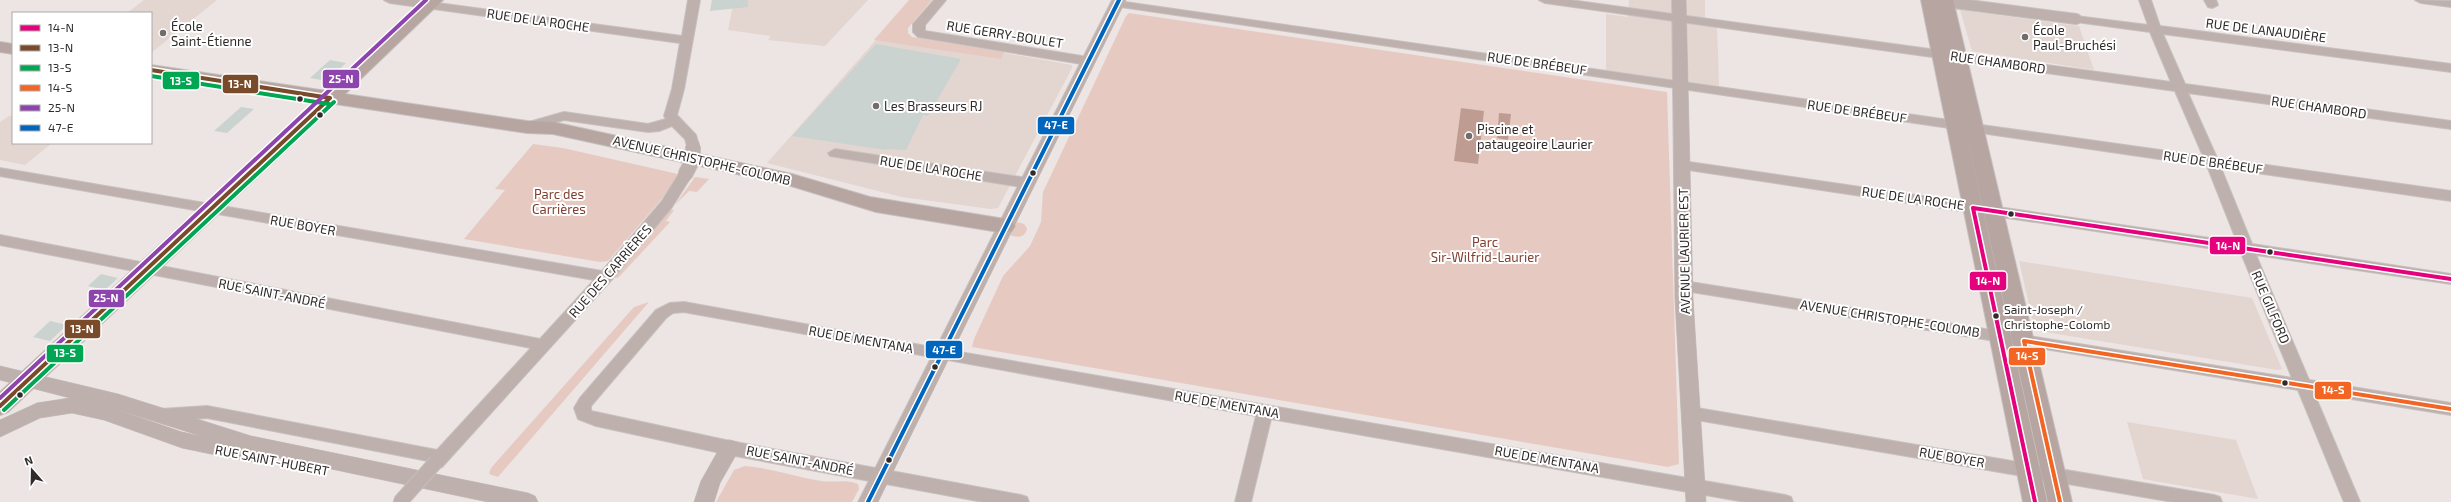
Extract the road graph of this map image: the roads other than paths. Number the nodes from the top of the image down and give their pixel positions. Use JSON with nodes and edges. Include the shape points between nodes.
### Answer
{"nodes":[{"id":1,"x":390,"y":0,"type":"edge"},
{"id":2,"x":694,"y":0,"type":"edge"},
{"id":3,"x":940,"y":0,"type":"edge"},
{"id":4,"x":1545,"y":0,"type":"edge"},
{"id":5,"x":1679,"y":0,"type":"edge"},
{"id":6,"x":1926,"y":0,"type":"edge"},
{"id":7,"x":1929,"y":0,"type":"edge"},
{"id":8,"x":2145,"y":0,"type":"edge"},
{"id":9,"x":2421,"y":0,"type":"edge"},
{"id":10,"x":1946,"y":1,"type":"edge"},
{"id":11,"x":1119,"y":2,"type":"edge"},
{"id":12,"x":432,"y":3,"type":"edge"},
{"id":13,"x":2451,"y":4,"type":"edge"},
{"id":14,"x":1680,"y":18,"type":"junction"},
{"id":15,"x":2076,"y":19,"type":"joint"},
{"id":16,"x":2156,"y":30,"type":"junction"},
{"id":17,"x":687,"y":40,"type":"junction"},
{"id":18,"x":0,"y":47,"type":"edge"},
{"id":19,"x":12,"y":49,"type":"edge"},
{"id":20,"x":1949,"y":55,"type":"junction"},
{"id":21,"x":1088,"y":61,"type":"junction"},
{"id":22,"x":2451,"y":68,"type":"edge"},
{"id":23,"x":152,"y":70,"type":"edge"},
{"id":24,"x":1679,"y":84,"type":"junction"},
{"id":25,"x":2181,"y":88,"type":"junction"},
{"id":26,"x":330,"y":98,"type":"junction"},
{"id":27,"x":672,"y":121,"type":"junction"},
{"id":28,"x":1956,"y":125,"type":"junction"},
{"id":29,"x":2451,"y":125,"type":"edge"},
{"id":30,"x":527,"y":127,"type":"junction"},
{"id":31,"x":1974,"y":128,"type":"junction"},
{"id":32,"x":835,"y":153,"type":"dead end"},
{"id":33,"x":2212,"y":162,"type":"junction"},
{"id":34,"x":1682,"y":165,"type":"junction"},
{"id":35,"x":0,"y":172,"type":"edge"},
{"id":36,"x":1027,"y":183,"type":"junction"},
{"id":37,"x":2451,"y":196,"type":"edge"},
{"id":38,"x":210,"y":209,"type":"junction"},
{"id":39,"x":1983,"y":209,"type":"junction"},
{"id":40,"x":1006,"y":226,"type":"junction"},
{"id":41,"x":0,"y":240,"type":"edge"},
{"id":42,"x":2246,"y":248,"type":"junction"},
{"id":43,"x":147,"y":268,"type":"junction"},
{"id":44,"x":605,"y":277,"type":"junction"},
{"id":45,"x":2451,"y":279,"type":"edge"},
{"id":46,"x":1684,"y":286,"type":"junction"},
{"id":47,"x":2000,"y":336,"type":"junction"},
{"id":48,"x":2024,"y":341,"type":"junction"},
{"id":49,"x":544,"y":345,"type":"junction"},
{"id":50,"x":941,"y":354,"type":"junction"},
{"id":51,"x":0,"y":373,"type":"edge"},
{"id":52,"x":28,"y":380,"type":"junction"},
{"id":53,"x":2303,"y":385,"type":"junction"},
{"id":54,"x":0,"y":406,"type":"edge"},
{"id":55,"x":2451,"y":409,"type":"edge"},
{"id":56,"x":1265,"y":410,"type":"junction"},
{"id":57,"x":583,"y":411,"type":"joint"},
{"id":58,"x":1691,"y":413,"type":"junction"},
{"id":59,"x":161,"y":415,"type":"junction"},
{"id":60,"x":0,"y":429,"type":"edge"},
{"id":61,"x":730,"y":448,"type":"junction"},
{"id":62,"x":438,"y":460,"type":"junction"},
{"id":63,"x":2028,"y":470,"type":"junction"},
{"id":64,"x":2053,"y":475,"type":"junction"},
{"id":65,"x":881,"y":476,"type":"junction"},
{"id":66,"x":1696,"y":494,"type":"edge"},
{"id":67,"x":400,"y":502,"type":"edge"},
{"id":68,"x":480,"y":502,"type":"edge"},
{"id":69,"x":528,"y":502,"type":"edge"},
{"id":70,"x":704,"y":502,"type":"edge"},
{"id":71,"x":868,"y":502,"type":"edge"},
{"id":72,"x":1021,"y":502,"type":"edge"},
{"id":73,"x":1243,"y":502,"type":"edge"},
{"id":74,"x":1785,"y":502,"type":"edge"},
{"id":75,"x":2035,"y":502,"type":"edge"},
{"id":76,"x":2060,"y":502,"type":"edge"},
{"id":77,"x":2214,"y":502,"type":"edge"},
{"id":78,"x":2352,"y":502,"type":"edge"}],
"edges":[{"from":1,"to":12,"type":"street","name":"RUE DE LA ROCHE"},
{"from":2,"to":17,"type":"street"},
{"from":3,"to":21,"type":"street","name":"RUE GERRY-BOULET","via":[[919,24],[919,32],[927,36]]},
{"from":4,"to":14,"type":"street","name":"RUE CHAMBORD"},
{"from":5,"to":14,"type":"street","name":"AVENUE LAURIER EST"},
{"from":6,"to":7,"type":"street"},
{"from":7,"to":10,"type":"street"},
{"from":7,"to":20,"type":"main road"},
{"from":8,"to":16,"type":"street","name":"RUE GILFORD"},
{"from":9,"to":13,"type":"street"},
{"from":10,"to":15,"type":"street"},
{"from":10,"to":20,"type":"main road"},
{"from":11,"to":21,"type":"street"},
{"from":11,"to":24,"type":"street","name":"RUE DE BRÉBEUF"},
{"from":12,"to":17,"type":"street","name":"RUE DE LA ROCHE"},
{"from":12,"to":26,"type":"main road"},
{"from":14,"to":20,"type":"street","name":"RUE CHAMBORD"},
{"from":14,"to":24,"type":"street","name":"AVENUE LAURIER EST"},
{"from":15,"to":16,"type":"street","name":"RUE DE LANAUDIÈRE"},
{"from":16,"to":22,"type":"street","name":"RUE DE LANAUDIÈRE"},
{"from":16,"to":25,"type":"street","name":"RUE GILFORD"},
{"from":17,"to":27,"type":"street","via":[[678,89],[670,108]]},
{"from":18,"to":19,"type":"main road"},
{"from":20,"to":25,"type":"street","name":"RUE CHAMBORD"},
{"from":20,"to":28,"type":"main road"},
{"from":20,"to":31,"type":"main road"},
{"from":21,"to":36,"type":"street"},
{"from":23,"to":26,"type":"main road","name":"AVENUE CHRISTOPHE-COLOMB"},
{"from":24,"to":28,"type":"street","name":"RUE DE BRÉBEUF"},
{"from":24,"to":34,"type":"street","name":"AVENUE LAURIER EST"},
{"from":25,"to":29,"type":"street","name":"RUE CHAMBORD"},
{"from":25,"to":33,"type":"street","name":"RUE GILFORD"},
{"from":26,"to":30,"type":"main road","name":"AVENUE CHRISTOPHE-COLOMB"},
{"from":26,"to":38,"type":"main road"},
{"from":27,"to":30,"type":"street","name":"AVENUE CHRISTOPHE-COLOMB","via":[[659,127],[648,128],[564,116]]},
{"from":27,"to":44,"type":"street","name":"RUE DES CARRIÈRES","bridge":true,"via":[[686,133],[693,146],[694,156],[667,204]]},
{"from":28,"to":39,"type":"main road"},
{"from":30,"to":40,"type":"main road","name":"AVENUE CHRISTOPHE-COLOMB","via":[[553,128],[681,154],[792,180],[876,205]]},
{"from":31,"to":33,"type":"street","name":"RUE DE BRÉBEUF"},
{"from":31,"to":39,"type":"main road"},
{"from":32,"to":36,"type":"street","name":"RUE DE LA ROCHE"},
{"from":33,"to":37,"type":"street","name":"RUE DE BRÉBEUF"},
{"from":33,"to":42,"type":"street","name":"RUE GILFORD"},
{"from":34,"to":39,"type":"street","name":"RUE DE LA ROCHE"},
{"from":34,"to":46,"type":"street","name":"AVENUE LAURIER EST"},
{"from":35,"to":38,"type":"street","name":"RUE BOYER"},
{"from":36,"to":40,"type":"street"},
{"from":38,"to":43,"type":"main road"},
{"from":38,"to":44,"type":"street","name":"RUE BOYER"},
{"from":39,"to":42,"type":"street","name":"RUE DE LA ROCHE"},
{"from":39,"to":47,"type":"main road"},
{"from":39,"to":48,"type":"main road"},
{"from":40,"to":50,"type":"street"},
{"from":41,"to":43,"type":"street","name":"RUE SAINT-ANDRÉ"},
{"from":42,"to":45,"type":"street","name":"RUE DE LA ROCHE"},
{"from":42,"to":53,"type":"street","name":"RUE GILFORD"},
{"from":43,"to":49,"type":"street","name":"RUE SAINT-ANDRÉ"},
{"from":43,"to":52,"type":"main road"},
{"from":44,"to":49,"type":"street","name":"RUE DES CARRIÈRES"},
{"from":46,"to":47,"type":"street","name":"AVENUE CHRISTOPHE-COLOMB"},
{"from":46,"to":58,"type":"street","name":"AVENUE LAURIER EST"},
{"from":47,"to":48,"type":"street","name":"AVENUE CHRISTOPHE-COLOMB"},
{"from":47,"to":63,"type":"main road"},
{"from":48,"to":53,"type":"street","name":"AVENUE CHRISTOPHE-COLOMB"},
{"from":48,"to":64,"type":"main road"},
{"from":49,"to":62,"type":"street","name":"RUE DES CARRIÈRES"},
{"from":50,"to":56,"type":"street","name":"RUE DE MENTANA"},
{"from":50,"to":57,"type":"street","name":"RUE DE MENTANA","via":[[687,307],[670,308],[658,316],[585,402]]},
{"from":50,"to":65,"type":"street"},
{"from":51,"to":52,"type":"street","name":"RUE SAINT-HUBERT"},
{"from":52,"to":54,"type":"main road"},
{"from":52,"to":59,"type":"street","name":"RUE SAINT-HUBERT"},
{"from":53,"to":55,"type":"street","name":"AVENUE CHRISTOPHE-COLOMB"},
{"from":53,"to":78,"type":"street","name":"RUE GILFORD"},
{"from":56,"to":66,"type":"street","name":"RUE DE MENTANA"},
{"from":56,"to":73,"type":"street"},
{"from":57,"to":61,"type":"street","name":"RUE SAINT-ANDRÉ","via":[[586,417],[596,420]]},
{"from":58,"to":63,"type":"street","name":"RUE BOYER"},
{"from":58,"to":66,"type":"street","name":"AVENUE LAURIER EST"},
{"from":59,"to":62,"type":"street","name":"RUE SAINT-HUBERT","via":[[203,411]]},
{"from":59,"to":69,"type":"street","name":"RUE SAINT-HUBERT","via":[[251,444]]},
{"from":60,"to":68,"type":"street","name":"RUE SAINT-HUBERT","via":[[33,412],[67,405],[105,413],[204,446]]},
{"from":61,"to":65,"type":"street","name":"RUE SAINT-ANDRÉ"},
{"from":61,"to":70,"type":"street","via":[[711,481]]},
{"from":62,"to":67,"type":"street","name":"RUE DES CARRIÈRES","bridge":true},
{"from":63,"to":64,"type":"street","name":"RUE BOYER"},
{"from":63,"to":75,"type":"main road"},
{"from":64,"to":76,"type":"main road"},
{"from":64,"to":77,"type":"street","name":"RUE BOYER"},
{"from":65,"to":71,"type":"street"},
{"from":65,"to":72,"type":"street","name":"RUE SAINT-ANDRÉ"},
{"from":66,"to":74,"type":"street","name":"RUE DE MENTANA"}]}
